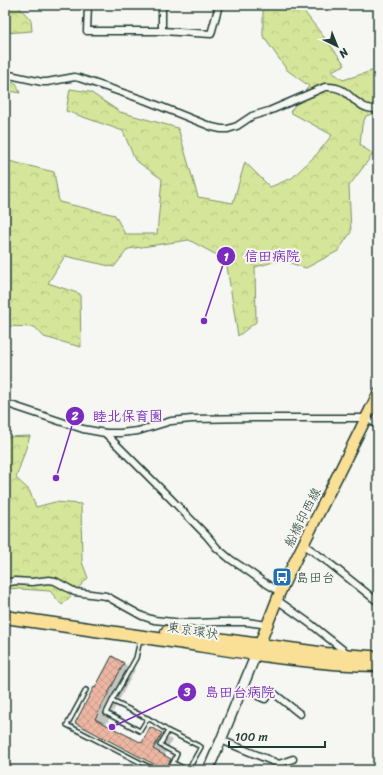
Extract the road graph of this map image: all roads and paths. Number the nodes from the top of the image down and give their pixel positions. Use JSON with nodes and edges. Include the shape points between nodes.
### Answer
{"nodes":[{"id":1,"x":88,"y":5,"type":"edge"},
{"id":2,"x":162,"y":5,"type":"edge"},
{"id":3,"x":219,"y":5,"type":"edge"},
{"id":4,"x":162,"y":31,"type":"junction"},
{"id":5,"x":5,"y":74,"type":"edge"},
{"id":6,"x":378,"y":109,"type":"edge"},
{"id":7,"x":378,"y":394,"type":"edge"},
{"id":8,"x":5,"y":403,"type":"edge"},
{"id":9,"x":366,"y":418,"type":"junction"},
{"id":10,"x":378,"y":425,"type":"edge"},
{"id":11,"x":105,"y":434,"type":"junction"},
{"id":12,"x":303,"y":544,"type":"junction"},
{"id":13,"x":5,"y":583,"type":"edge"},
{"id":14,"x":278,"y":596,"type":"junction"},
{"id":15,"x":378,"y":602,"type":"edge"},
{"id":16,"x":5,"y":609,"type":"edge"},
{"id":17,"x":5,"y":617,"type":"edge"},
{"id":18,"x":266,"y":625,"type":"junction"},
{"id":19,"x":141,"y":636,"type":"junction"},
{"id":20,"x":258,"y":649,"type":"junction"},
{"id":21,"x":349,"y":655,"type":"junction"},
{"id":22,"x":375,"y":664,"type":"edge"},
{"id":23,"x":242,"y":689,"type":"junction"},
{"id":24,"x":86,"y":690,"type":"dead end"},
{"id":25,"x":112,"y":701,"type":"junction"},
{"id":26,"x":300,"y":714,"type":"dead end"},
{"id":27,"x":148,"y":718,"type":"junction"},
{"id":28,"x":168,"y":731,"type":"junction"},
{"id":29,"x":221,"y":740,"type":"junction"},
{"id":30,"x":293,"y":759,"type":"dead end"},
{"id":31,"x":173,"y":763,"type":"junction"},
{"id":32,"x":155,"y":770,"type":"edge"},
{"id":33,"x":169,"y":770,"type":"edge"},
{"id":34,"x":188,"y":770,"type":"edge"},
{"id":35,"x":208,"y":770,"type":"edge"}],
"edges":[{"from":1,"to":4,"type":"street","via":[[87,31]]},
{"from":2,"to":4,"type":"street"},
{"from":3,"to":4,"type":"street","via":[[211,34]]},
{"from":5,"to":6,"type":"street","via":[[42,82],[79,78],[221,129],[237,126],[252,116],[325,87],[339,88],[364,107]]},
{"from":7,"to":9,"type":"main road","name":"船橋印西線"},
{"from":8,"to":11,"type":"street"},
{"from":9,"to":10,"type":"street"},
{"from":9,"to":11,"type":"street","via":[[192,419],[171,421],[138,431]]},
{"from":9,"to":12,"type":"main road","name":"船橋印西線"},
{"from":11,"to":14,"type":"street","via":[[217,548]]},
{"from":12,"to":14,"type":"main road","name":"船橋印西線"},
{"from":12,"to":15,"type":"street"},
{"from":13,"to":18,"type":"street","via":[[55,581],[75,592],[106,596],[154,620],[183,623],[247,622]]},
{"from":14,"to":18,"type":"main road","name":"船橋印西線"},
{"from":14,"to":21,"type":"street"},
{"from":16,"to":20,"type":"highway","name":"東京環状"},
{"from":17,"to":19,"type":"highway","name":"東京環状"},
{"from":18,"to":20,"type":"main road","name":"船橋印西線"},
{"from":19,"to":20,"type":"highway","name":"東京環状"},
{"from":19,"to":25,"type":"lane","via":[[136,658]]},
{"from":20,"to":21,"type":"highway","name":"東京環状"},
{"from":20,"to":22,"type":"highway","name":"東京環状","via":[[326,662]]},
{"from":20,"to":23,"type":"street"},
{"from":21,"to":22,"type":"highway","name":"東京環状"},
{"from":23,"to":26,"type":"street","via":[[265,699],[271,691]]},
{"from":23,"to":29,"type":"street"},
{"from":24,"to":32,"type":"lane","via":[[67,725]]},
{"from":25,"to":27,"type":"lane"},
{"from":25,"to":27,"type":"lane","via":[[106,713],[140,731]]},
{"from":27,"to":28,"type":"lane"},
{"from":28,"to":31,"type":"lane","via":[[160,745],[177,754]]},
{"from":28,"to":34,"type":"lane","via":[[201,747]]},
{"from":29,"to":30,"type":"street","via":[[279,764]]},
{"from":29,"to":35,"type":"street"},
{"from":31,"to":33,"type":"lane"},
{"from":31,"to":34,"type":"lane"}]}
